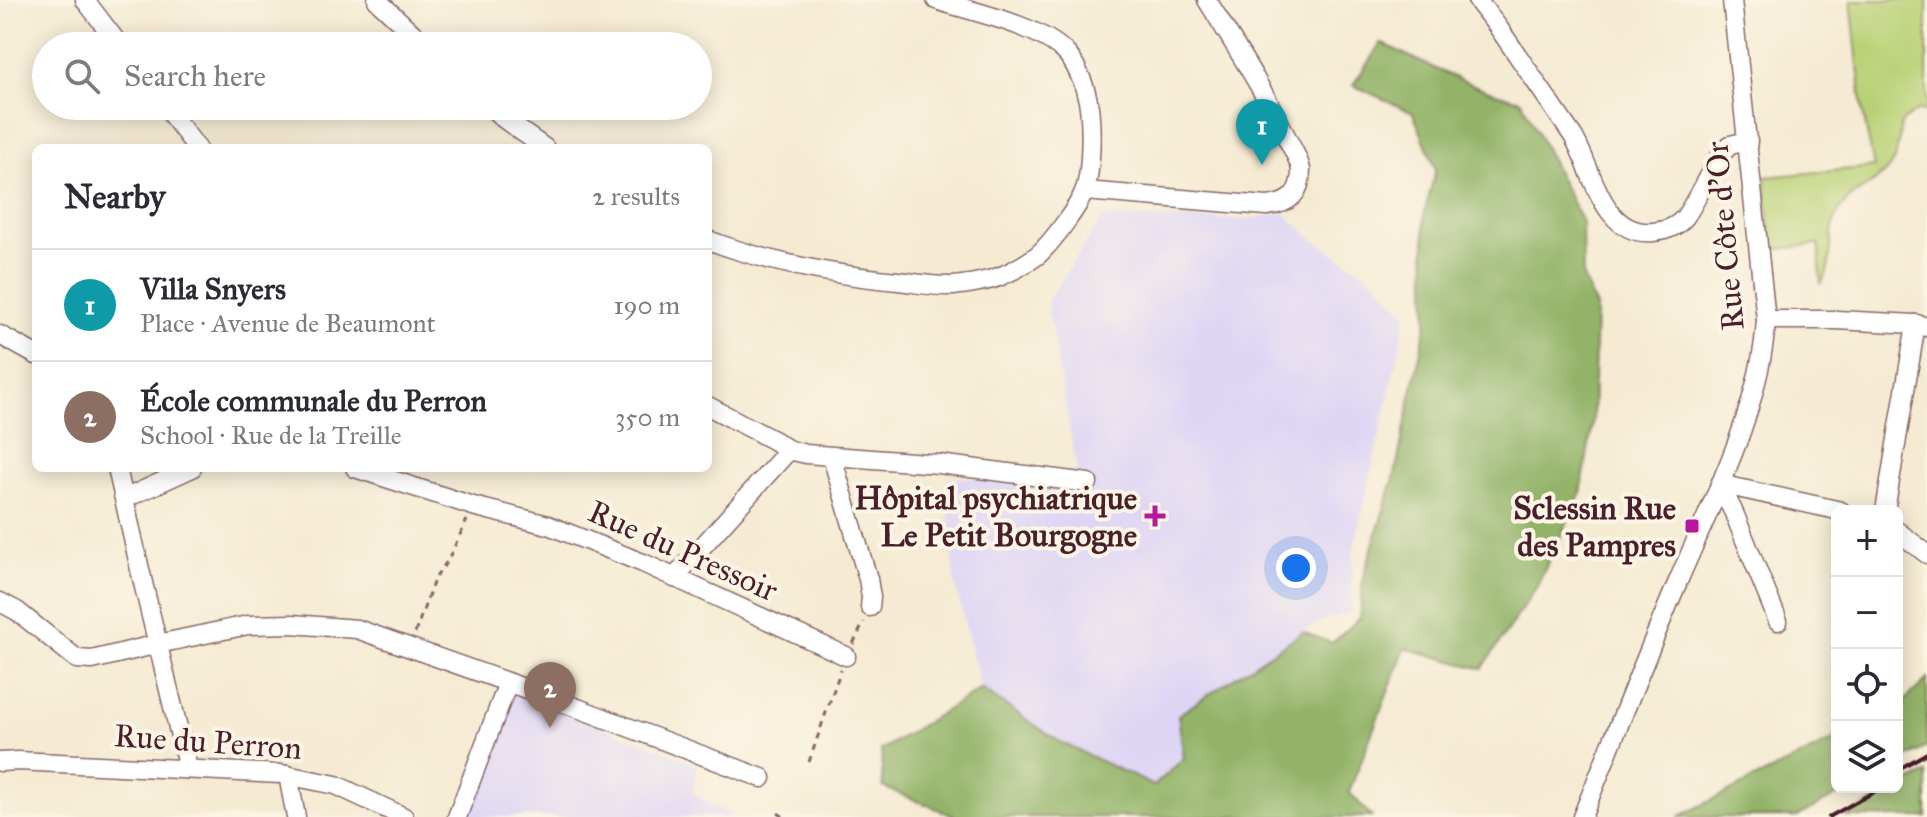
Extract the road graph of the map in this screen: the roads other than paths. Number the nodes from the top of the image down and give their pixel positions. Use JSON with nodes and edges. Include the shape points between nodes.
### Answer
{"nodes":[{"id":1,"x":85,"y":0,"type":"edge"},
{"id":2,"x":377,"y":0,"type":"edge"},
{"id":3,"x":936,"y":0,"type":"edge"},
{"id":4,"x":1207,"y":0,"type":"edge"},
{"id":5,"x":1477,"y":0,"type":"edge"},
{"id":6,"x":1732,"y":0,"type":"edge"},
{"id":7,"x":109,"y":32,"type":"edge"},
{"id":8,"x":411,"y":32,"type":"edge"},
{"id":9,"x":176,"y":120,"type":"edge"},
{"id":10,"x":505,"y":120,"type":"edge"},
{"id":11,"x":1748,"y":141,"type":"junction"},
{"id":12,"x":194,"y":144,"type":"edge"},
{"id":13,"x":539,"y":144,"type":"edge"},
{"id":14,"x":1085,"y":191,"type":"junction"},
{"id":15,"x":712,"y":242,"type":"edge"},
{"id":16,"x":1766,"y":320,"type":"junction"},
{"id":17,"x":1922,"y":326,"type":"edge"},
{"id":18,"x":0,"y":335,"type":"edge"},
{"id":19,"x":32,"y":353,"type":"edge"},
{"id":20,"x":712,"y":408,"type":"edge"},
{"id":21,"x":789,"y":450,"type":"junction"},
{"id":22,"x":832,"y":457,"type":"junction"},
{"id":23,"x":118,"y":472,"type":"edge"},
{"id":24,"x":183,"y":472,"type":"edge"},
{"id":25,"x":367,"y":472,"type":"edge"},
{"id":26,"x":1088,"y":483,"type":"dead end"},
{"id":27,"x":1720,"y":484,"type":"junction"},
{"id":28,"x":124,"y":499,"type":"junction"},
{"id":29,"x":1886,"y":505,"type":"edge"},
{"id":30,"x":1831,"y":509,"type":"edge"},
{"id":31,"x":1903,"y":536,"type":"edge"},
{"id":32,"x":1927,"y":554,"type":"edge"},
{"id":33,"x":674,"y":578,"type":"junction"},
{"id":34,"x":0,"y":602,"type":"edge"},
{"id":35,"x":869,"y":610,"type":"road end"},
{"id":36,"x":1778,"y":621,"type":"dead end"},
{"id":37,"x":158,"y":644,"type":"junction"},
{"id":38,"x":846,"y":656,"type":"road end"},
{"id":39,"x":508,"y":683,"type":"junction"},
{"id":40,"x":0,"y":762,"type":"edge"},
{"id":41,"x":188,"y":769,"type":"junction"},
{"id":42,"x":288,"y":775,"type":"junction"},
{"id":43,"x":762,"y":778,"type":"dead end"},
{"id":44,"x":402,"y":816,"type":"edge"},
{"id":45,"x":296,"y":817,"type":"edge"},
{"id":46,"x":457,"y":817,"type":"edge"},
{"id":47,"x":1582,"y":817,"type":"edge"}],
"edges":[{"from":1,"to":7,"type":"street"},
{"from":2,"to":8,"type":"street"},
{"from":3,"to":14,"type":"street","via":[[1037,32],[1067,54],[1088,100]]},
{"from":4,"to":14,"type":"street","via":[[1270,102],[1301,167],[1294,195],[1283,205],[1267,206]]},
{"from":5,"to":11,"type":"street","via":[[1580,146],[1602,201],[1628,229],[1640,233],[1672,228],[1684,219],[1722,153]]},
{"from":6,"to":11,"type":"street","name":"Rue Côte d'Or"},
{"from":9,"to":12,"type":"street"},
{"from":10,"to":13,"type":"street"},
{"from":11,"to":16,"type":"street","name":"Rue Côte d'Or"},
{"from":14,"to":15,"type":"street","via":[[1041,254],[1001,276],[953,286],[846,276]]},
{"from":16,"to":17,"type":"street"},
{"from":16,"to":27,"type":"street","name":"Rue Côte d'Or","via":[[1754,391]]},
{"from":17,"to":29,"type":"street"},
{"from":18,"to":19,"type":"street"},
{"from":20,"to":21,"type":"street"},
{"from":21,"to":22,"type":"street"},
{"from":21,"to":33,"type":"street"},
{"from":22,"to":26,"type":"street"},
{"from":22,"to":35,"type":"street","via":[[868,579]]},
{"from":23,"to":28,"type":"street"},
{"from":24,"to":28,"type":"street"},
{"from":25,"to":33,"type":"street","name":"Rue du Pressoir","via":[[548,525]]},
{"from":27,"to":30,"type":"street"},
{"from":27,"to":36,"type":"street"},
{"from":27,"to":47,"type":"street","name":"Rue Côte d'Or"},
{"from":28,"to":37,"type":"street"},
{"from":31,"to":32,"type":"street"},
{"from":33,"to":38,"type":"street","name":"Rue du Pressoir"},
{"from":34,"to":37,"type":"street","via":[[77,659]]},
{"from":37,"to":39,"type":"street","via":[[248,625],[357,629]]},
{"from":37,"to":41,"type":"street"},
{"from":39,"to":43,"type":"street"},
{"from":39,"to":46,"type":"street"},
{"from":40,"to":41,"type":"street","name":"Rue du Perron"},
{"from":41,"to":42,"type":"street","name":"Rue du Perron"},
{"from":42,"to":44,"type":"street","name":"Rue du Perron","via":[[336,785]]},
{"from":42,"to":45,"type":"street"}]}
